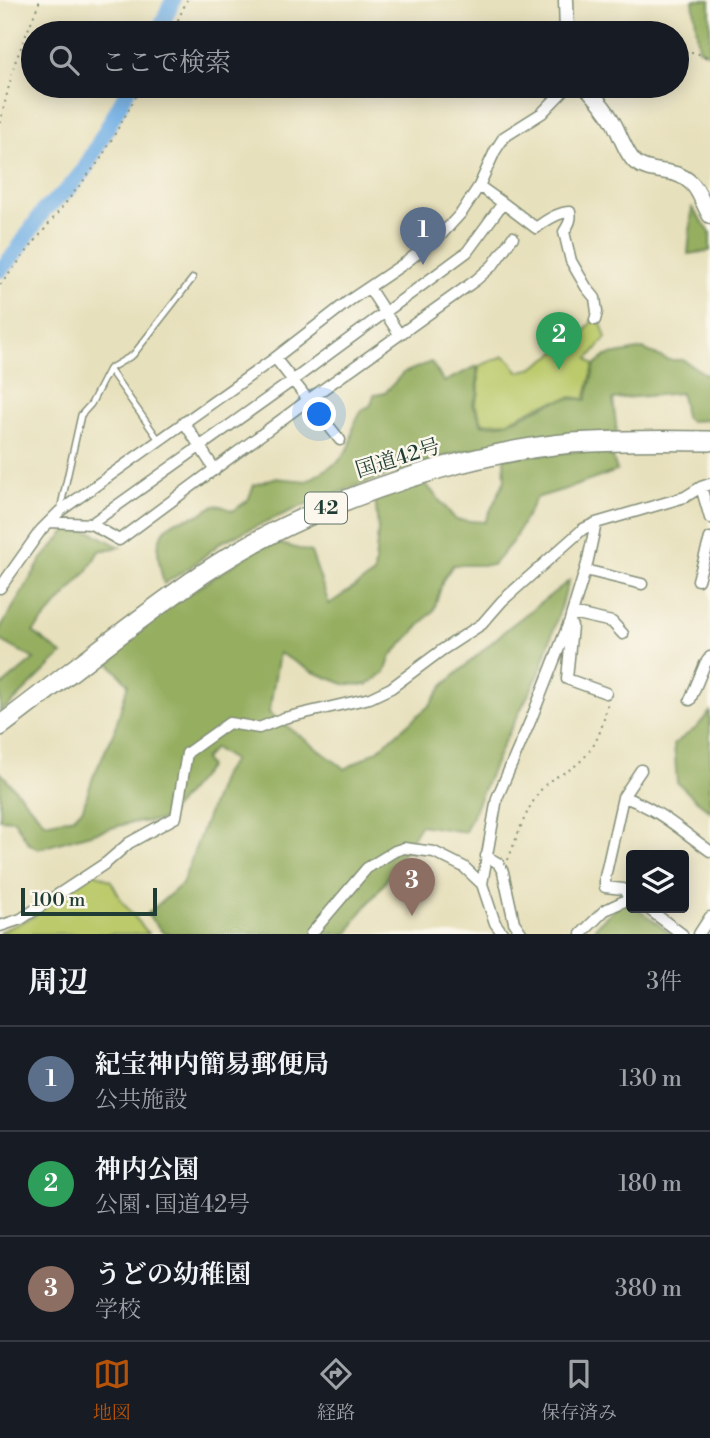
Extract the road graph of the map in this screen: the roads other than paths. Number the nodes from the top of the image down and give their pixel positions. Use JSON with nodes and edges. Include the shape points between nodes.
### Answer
{"nodes":[{"id":1,"x":566,"y":0,"type":"edge"},
{"id":2,"x":567,"y":21,"type":"edge"},
{"id":3,"x":556,"y":98,"type":"edge"},
{"id":4,"x":596,"y":98,"type":"edge"},
{"id":5,"x":479,"y":186,"type":"junction"},
{"id":6,"x":503,"y":204,"type":"junction"},
{"id":7,"x":710,"y":216,"type":"edge"},
{"id":8,"x":513,"y":237,"type":"dead end"},
{"id":9,"x":193,"y":278,"type":"dead end"},
{"id":10,"x":369,"y":288,"type":"junction"},
{"id":11,"x":385,"y":313,"type":"junction"},
{"id":12,"x":595,"y":320,"type":"dead end"},
{"id":13,"x":399,"y":334,"type":"junction"},
{"id":14,"x":275,"y":358,"type":"junction"},
{"id":15,"x":110,"y":369,"type":"junction"},
{"id":16,"x":292,"y":381,"type":"junction"},
{"id":17,"x":308,"y":400,"type":"junction"},
{"id":18,"x":184,"y":422,"type":"junction"},
{"id":19,"x":159,"y":440,"type":"junction"},
{"id":20,"x":340,"y":440,"type":"dead end"},
{"id":21,"x":710,"y":441,"type":"edge"},
{"id":22,"x":200,"y":447,"type":"junction"},
{"id":23,"x":215,"y":470,"type":"junction"},
{"id":24,"x":705,"y":486,"type":"edge"},
{"id":25,"x":60,"y":511,"type":"junction"},
{"id":26,"x":710,"y":518,"type":"edge"},
{"id":27,"x":50,"y":522,"type":"junction"},
{"id":28,"x":596,"y":523,"type":"junction"},
{"id":29,"x":91,"y":524,"type":"junction"},
{"id":30,"x":710,"y":538,"type":"edge"},
{"id":31,"x":585,"y":570,"type":"junction"},
{"id":32,"x":698,"y":580,"type":"dead end"},
{"id":33,"x":642,"y":584,"type":"dead end"},
{"id":34,"x":0,"y":588,"type":"edge"},
{"id":35,"x":571,"y":616,"type":"junction"},
{"id":36,"x":623,"y":634,"type":"dead end"},
{"id":37,"x":710,"y":657,"type":"edge"},
{"id":38,"x":608,"y":695,"type":"road end"},
{"id":39,"x":690,"y":700,"type":"dead end"},
{"id":40,"x":0,"y":726,"type":"edge"},
{"id":41,"x":641,"y":770,"type":"dead end"},
{"id":42,"x":623,"y":797,"type":"junction"},
{"id":43,"x":710,"y":851,"type":"edge"},
{"id":44,"x":486,"y":856,"type":"junction"},
{"id":45,"x":482,"y":884,"type":"junction"},
{"id":46,"x":626,"y":892,"type":"edge"},
{"id":47,"x":626,"y":900,"type":"edge"},
{"id":48,"x":654,"y":913,"type":"edge"},
{"id":49,"x":710,"y":917,"type":"edge"},
{"id":50,"x":0,"y":926,"type":"edge"},
{"id":51,"x":494,"y":929,"type":"edge"},
{"id":52,"x":311,"y":934,"type":"edge"},
{"id":53,"x":503,"y":934,"type":"edge"},
{"id":54,"x":522,"y":934,"type":"edge"},
{"id":55,"x":581,"y":934,"type":"edge"},
{"id":56,"x":681,"y":934,"type":"edge"},
{"id":57,"x":699,"y":934,"type":"edge"}],
"edges":[{"from":1,"to":2,"type":"main road"},
{"from":3,"to":5,"type":"street","via":[[504,137]]},
{"from":4,"to":7,"type":"main road","via":[[634,162],[691,182]]},
{"from":5,"to":6,"type":"street"},
{"from":5,"to":10,"type":"street","via":[[442,234]]},
{"from":6,"to":11,"type":"street","via":[[467,252]]},
{"from":6,"to":12,"type":"street","via":[[536,228],[570,212],[564,232],[571,261],[595,298]]},
{"from":8,"to":13,"type":"street","via":[[493,265]]},
{"from":9,"to":15,"type":"lane","via":[[133,355]]},
{"from":10,"to":11,"type":"street"},
{"from":10,"to":14,"type":"street"},
{"from":11,"to":13,"type":"street"},
{"from":11,"to":16,"type":"street"},
{"from":13,"to":17,"type":"street"},
{"from":14,"to":16,"type":"street"},
{"from":14,"to":18,"type":"street"},
{"from":15,"to":19,"type":"lane"},
{"from":15,"to":25,"type":"lane","via":[[81,415]]},
{"from":16,"to":17,"type":"street"},
{"from":16,"to":22,"type":"street"},
{"from":17,"to":20,"type":"street"},
{"from":17,"to":23,"type":"street"},
{"from":18,"to":19,"type":"street"},
{"from":18,"to":22,"type":"street"},
{"from":19,"to":25,"type":"street"},
{"from":21,"to":40,"type":"highway","name":"国道42号","number":"42","via":[[570,443],[521,450],[399,480],[338,502],[206,572]]},
{"from":22,"to":23,"type":"street"},
{"from":22,"to":29,"type":"street"},
{"from":23,"to":29,"type":"street","via":[[119,540]]},
{"from":24,"to":26,"type":"street"},
{"from":24,"to":28,"type":"street","via":[[685,497]]},
{"from":25,"to":27,"type":"street"},
{"from":27,"to":29,"type":"street"},
{"from":27,"to":34,"type":"street"},
{"from":28,"to":31,"type":"street"},
{"from":28,"to":50,"type":"street","via":[[531,574],[482,624],[391,688],[259,728],[229,723],[187,753],[176,817],[129,843],[21,919]]},
{"from":30,"to":32,"type":"street"},
{"from":31,"to":33,"type":"street"},
{"from":31,"to":35,"type":"street"},
{"from":35,"to":36,"type":"street","via":[[612,622]]},
{"from":35,"to":38,"type":"street","via":[[567,679]]},
{"from":35,"to":44,"type":"street","via":[[497,798]]},
{"from":37,"to":39,"type":"street"},
{"from":41,"to":42,"type":"street"},
{"from":42,"to":43,"type":"street","via":[[655,811]]},
{"from":42,"to":46,"type":"street","via":[[605,887]]},
{"from":44,"to":45,"type":"street"},
{"from":44,"to":54,"type":"street","via":[[498,863],[514,922]]},
{"from":45,"to":51,"type":"street"},
{"from":45,"to":52,"type":"street","via":[[464,867],[435,852],[404,848],[367,868]]},
{"from":47,"to":55,"type":"street","via":[[605,910]]},
{"from":48,"to":56,"type":"street"},
{"from":49,"to":57,"type":"street"},
{"from":51,"to":53,"type":"street"}]}
